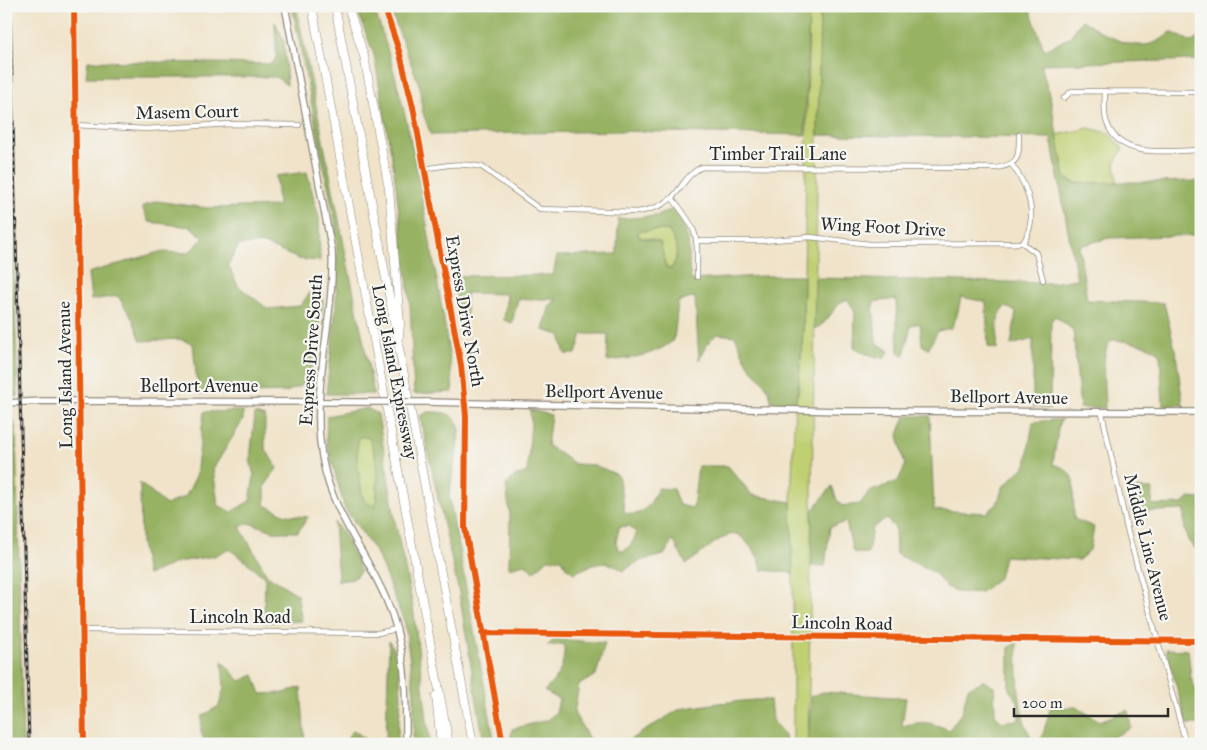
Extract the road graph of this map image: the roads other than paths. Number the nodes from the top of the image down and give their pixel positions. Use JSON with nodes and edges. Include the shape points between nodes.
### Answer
{"nodes":[{"id":1,"x":74,"y":6,"type":"edge"},
{"id":2,"x":285,"y":6,"type":"edge"},
{"id":3,"x":312,"y":6,"type":"edge"},
{"id":4,"x":335,"y":6,"type":"edge"},
{"id":5,"x":348,"y":6,"type":"edge"},
{"id":6,"x":384,"y":6,"type":"edge"},
{"id":7,"x":1105,"y":91,"type":"junction"},
{"id":8,"x":1201,"y":92,"type":"edge"},
{"id":9,"x":1064,"y":98,"type":"dead end"},
{"id":10,"x":76,"y":125,"type":"junction"},
{"id":11,"x":299,"y":125,"type":"dead end"},
{"id":12,"x":1019,"y":135,"type":"dead end"},
{"id":13,"x":1201,"y":150,"type":"edge"},
{"id":14,"x":1012,"y":165,"type":"junction"},
{"id":15,"x":425,"y":169,"type":"junction"},
{"id":16,"x":672,"y":198,"type":"junction"},
{"id":17,"x":698,"y":241,"type":"junction"},
{"id":18,"x":1023,"y":243,"type":"junction"},
{"id":19,"x":697,"y":277,"type":"dead end"},
{"id":20,"x":1043,"y":280,"type":"dead end"},
{"id":21,"x":398,"y":345,"type":"junction"},
{"id":22,"x":81,"y":401,"type":"junction"},
{"id":23,"x":318,"y":402,"type":"junction"},
{"id":24,"x":6,"y":403,"type":"edge"},
{"id":25,"x":465,"y":403,"type":"junction"},
{"id":26,"x":1201,"y":412,"type":"edge"},
{"id":27,"x":1102,"y":413,"type":"junction"},
{"id":28,"x":397,"y":629,"type":"junction"},
{"id":29,"x":83,"y":630,"type":"junction"},
{"id":30,"x":482,"y":633,"type":"junction"},
{"id":31,"x":1158,"y":641,"type":"junction"},
{"id":32,"x":1201,"y":641,"type":"edge"},
{"id":33,"x":435,"y":666,"type":"junction"},
{"id":34,"x":84,"y":744,"type":"edge"},
{"id":35,"x":406,"y":744,"type":"edge"},
{"id":36,"x":441,"y":744,"type":"edge"},
{"id":37,"x":449,"y":744,"type":"edge"},
{"id":38,"x":473,"y":744,"type":"edge"},
{"id":39,"x":503,"y":744,"type":"edge"},
{"id":40,"x":1186,"y":744,"type":"edge"}],
"edges":[{"from":1,"to":10,"type":"main road","name":"Long Island Avenue"},
{"from":2,"to":23,"type":"main road","name":"Express Drive South","via":[[332,251],[332,293]]},
{"from":3,"to":33,"type":"highway","name":"Long Island Expressway"},
{"from":4,"to":21,"type":"highway","name":"Long Island Expressway"},
{"from":5,"to":21,"type":"highway","via":[[364,56],[389,188],[400,324]]},
{"from":6,"to":15,"type":"main road","name":"Express Drive North","via":[[407,80]]},
{"from":7,"to":8,"type":"street"},
{"from":7,"to":9,"type":"street","via":[[1072,91]]},
{"from":7,"to":13,"type":"street","via":[[1106,122],[1123,144],[1142,151]]},
{"from":10,"to":11,"type":"street","name":"Masem Court","via":[[146,129],[231,124]]},
{"from":10,"to":22,"type":"main road","name":"Long Island Avenue"},
{"from":12,"to":14,"type":"street","via":[[1019,152]]},
{"from":14,"to":16,"type":"street","name":"Timber Trail Lane","via":[[983,169],[712,165],[694,171]]},
{"from":14,"to":18,"type":"street","via":[[1023,181],[1030,203],[1030,231]]},
{"from":15,"to":16,"type":"street","name":"Timber Trail Lane","via":[[453,164],[482,167],[528,202],[540,209],[555,211],[638,212],[652,209]]},
{"from":15,"to":25,"type":"main road","name":"Express Drive North","via":[[460,355]]},
{"from":16,"to":17,"type":"street","via":[[689,219]]},
{"from":17,"to":18,"type":"street","name":"Wing Foot Drive","via":[[810,237],[870,244]]},
{"from":17,"to":19,"type":"street"},
{"from":18,"to":20,"type":"street","via":[[1036,253]]},
{"from":21,"to":38,"type":"highway","name":"Long Island Expressway"},
{"from":22,"to":23,"type":"main road","name":"Bellport Avenue"},
{"from":22,"to":24,"type":"main road","name":"Bellport Avenue"},
{"from":22,"to":29,"type":"main road","name":"Long Island Avenue"},
{"from":23,"to":25,"type":"main road","name":"Bellport Avenue","bridge":true},
{"from":23,"to":28,"type":"main road","name":"Express Drive South","via":[[321,452],[333,497],[346,527],[384,593]]},
{"from":25,"to":27,"type":"main road","name":"Bellport Avenue","via":[[606,408]]},
{"from":25,"to":30,"type":"main road","name":"Express Drive North","via":[[464,528]]},
{"from":26,"to":27,"type":"main road","name":"Bellport Avenue"},
{"from":27,"to":31,"type":"street","name":"Middle Line Avenue","via":[[1127,529]]},
{"from":28,"to":29,"type":"street","name":"Lincoln Road","via":[[378,632]]},
{"from":28,"to":35,"type":"main road","name":"Express Drive South","via":[[405,668]]},
{"from":29,"to":34,"type":"main road","name":"Long Island Avenue"},
{"from":30,"to":31,"type":"street","name":"Lincoln Road"},
{"from":30,"to":39,"type":"main road","name":"Express Drive North"},
{"from":31,"to":32,"type":"street","name":"Lincoln Road"},
{"from":31,"to":40,"type":"street","name":"Middle Line Avenue"},
{"from":33,"to":36,"type":"highway"},
{"from":33,"to":37,"type":"highway","name":"Long Island Expressway"}]}
